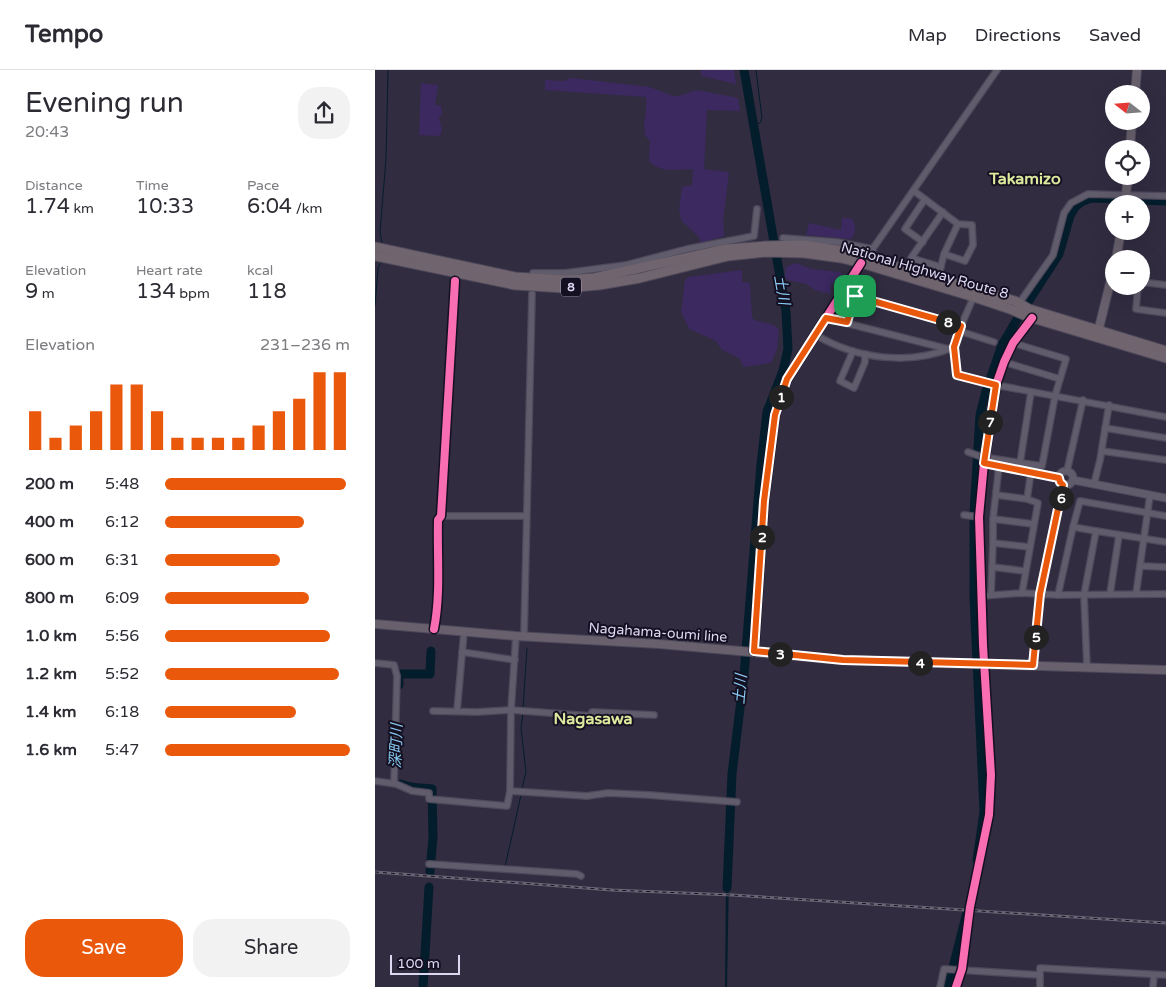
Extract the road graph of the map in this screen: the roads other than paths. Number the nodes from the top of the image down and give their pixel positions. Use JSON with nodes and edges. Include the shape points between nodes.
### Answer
{"nodes":[{"id":1,"x":997,"y":70,"type":"edge"},
{"id":2,"x":1137,"y":70,"type":"edge"},
{"id":3,"x":1136,"y":85,"type":"edge"},
{"id":4,"x":914,"y":191,"type":"junction"},
{"id":5,"x":1166,"y":196,"type":"edge"},
{"id":6,"x":1105,"y":197,"type":"edge"},
{"id":7,"x":1150,"y":198,"type":"edge"},
{"id":8,"x":925,"y":199,"type":"junction"},
{"id":9,"x":757,"y":209,"type":"dead end"},
{"id":10,"x":943,"y":212,"type":"junction"},
{"id":11,"x":958,"y":224,"type":"junction"},
{"id":12,"x":783,"y":238,"type":"dead end"},
{"id":13,"x":923,"y":242,"type":"junction"},
{"id":14,"x":375,"y":248,"type":"edge"},
{"id":15,"x":767,"y":249,"type":"junction"},
{"id":16,"x":944,"y":254,"type":"junction"},
{"id":17,"x":375,"y":256,"type":"edge"},
{"id":18,"x":867,"y":257,"type":"junction"},
{"id":19,"x":941,"y":267,"type":"junction"},
{"id":20,"x":533,"y":273,"type":"dead end"},
{"id":21,"x":938,"y":278,"type":"junction"},
{"id":22,"x":455,"y":280,"type":"dead end"},
{"id":23,"x":1150,"y":283,"type":"edge"},
{"id":24,"x":1166,"y":285,"type":"edge"},
{"id":25,"x":975,"y":293,"type":"junction"},
{"id":26,"x":532,"y":294,"type":"dead end"},
{"id":27,"x":1108,"y":295,"type":"edge"},
{"id":28,"x":1137,"y":295,"type":"edge"},
{"id":29,"x":1015,"y":303,"type":"junction"},
{"id":30,"x":1166,"y":313,"type":"edge"},
{"id":31,"x":1029,"y":314,"type":"junction"},
{"id":32,"x":826,"y":318,"type":"junction"},
{"id":33,"x":847,"y":322,"type":"junction"},
{"id":34,"x":960,"y":328,"type":"junction"},
{"id":35,"x":1097,"y":333,"type":"junction"},
{"id":36,"x":816,"y":335,"type":"junction"},
{"id":37,"x":994,"y":342,"type":"dead end"},
{"id":38,"x":1013,"y":343,"type":"junction"},
{"id":39,"x":951,"y":348,"type":"junction"},
{"id":40,"x":853,"y":351,"type":"junction"},
{"id":41,"x":1166,"y":351,"type":"edge"},
{"id":42,"x":865,"y":354,"type":"junction"},
{"id":43,"x":1166,"y":358,"type":"edge"},
{"id":44,"x":1004,"y":362,"type":"junction"},
{"id":45,"x":1060,"y":379,"type":"junction"},
{"id":46,"x":995,"y":384,"type":"junction"},
{"id":47,"x":1031,"y":392,"type":"junction"},
{"id":48,"x":1055,"y":396,"type":"junction"},
{"id":49,"x":1083,"y":400,"type":"junction"},
{"id":50,"x":1109,"y":405,"type":"junction"},
{"id":51,"x":1166,"y":417,"type":"edge"},
{"id":52,"x":1105,"y":428,"type":"junction"},
{"id":53,"x":1166,"y":438,"type":"edge"},
{"id":54,"x":1102,"y":452,"type":"junction"},
{"id":55,"x":969,"y":453,"type":"dead end"},
{"id":56,"x":983,"y":459,"type":"junction"},
{"id":57,"x":1166,"y":460,"type":"edge"},
{"id":58,"x":1020,"y":463,"type":"junction"},
{"id":59,"x":999,"y":466,"type":"junction"},
{"id":60,"x":1031,"y":472,"type":"junction"},
{"id":61,"x":1067,"y":472,"type":"junction"},
{"id":62,"x":1059,"y":478,"type":"junction"},
{"id":63,"x":1073,"y":480,"type":"junction"},
{"id":64,"x":1093,"y":484,"type":"junction"},
{"id":65,"x":1063,"y":485,"type":"junction"},
{"id":66,"x":996,"y":495,"type":"junction"},
{"id":67,"x":1149,"y":495,"type":"junction"},
{"id":68,"x":1166,"y":498,"type":"edge"},
{"id":69,"x":1027,"y":499,"type":"junction"},
{"id":70,"x":1147,"y":512,"type":"junction"},
{"id":71,"x":964,"y":515,"type":"dead end"},
{"id":72,"x":441,"y":516,"type":"junction"},
{"id":73,"x":526,"y":516,"type":"junction"},
{"id":74,"x":979,"y":516,"type":"junction"},
{"id":75,"x":1166,"y":516,"type":"edge"},
{"id":76,"x":993,"y":519,"type":"junction"},
{"id":77,"x":1033,"y":524,"type":"junction"},
{"id":78,"x":1073,"y":526,"type":"junction"},
{"id":79,"x":1096,"y":531,"type":"junction"},
{"id":80,"x":1119,"y":535,"type":"junction"},
{"id":81,"x":1143,"y":538,"type":"junction"},
{"id":82,"x":1166,"y":542,"type":"edge"},
{"id":83,"x":993,"y":543,"type":"junction"},
{"id":84,"x":1030,"y":548,"type":"junction"},
{"id":85,"x":1140,"y":566,"type":"junction"},
{"id":86,"x":992,"y":567,"type":"junction"},
{"id":87,"x":1166,"y":568,"type":"edge"},
{"id":88,"x":1025,"y":571,"type":"junction"},
{"id":89,"x":1022,"y":593,"type":"junction"},
{"id":90,"x":991,"y":594,"type":"junction"},
{"id":91,"x":1040,"y":594,"type":"junction"},
{"id":92,"x":1110,"y":594,"type":"junction"},
{"id":93,"x":1136,"y":594,"type":"junction"},
{"id":94,"x":1166,"y":594,"type":"edge"},
{"id":95,"x":1058,"y":595,"type":"junction"},
{"id":96,"x":1084,"y":595,"type":"junction"},
{"id":97,"x":981,"y":596,"type":"junction"},
{"id":98,"x":375,"y":624,"type":"edge"},
{"id":99,"x":434,"y":629,"type":"junction"},
{"id":100,"x":465,"y":632,"type":"junction"},
{"id":101,"x":520,"y":636,"type":"junction"},
{"id":102,"x":752,"y":651,"type":"junction"},
{"id":103,"x":462,"y":652,"type":"junction"},
{"id":104,"x":515,"y":660,"type":"junction"},
{"id":105,"x":375,"y":664,"type":"edge"},
{"id":106,"x":984,"y":664,"type":"junction"},
{"id":107,"x":1033,"y":665,"type":"junction"},
{"id":108,"x":1087,"y":666,"type":"junction"},
{"id":109,"x":1166,"y":670,"type":"edge"},
{"id":110,"x":511,"y":710,"type":"junction"},
{"id":111,"x":433,"y":711,"type":"dead end"},
{"id":112,"x":457,"y":711,"type":"junction"},
{"id":113,"x":654,"y":716,"type":"dead end"},
{"id":114,"x":375,"y":781,"type":"edge"},
{"id":115,"x":393,"y":784,"type":"junction"},
{"id":116,"x":510,"y":791,"type":"junction"},
{"id":117,"x":737,"y":802,"type":"dead end"},
{"id":118,"x":429,"y":864,"type":"dead end"},
{"id":119,"x":581,"y":876,"type":"dead end"},
{"id":120,"x":960,"y":969,"type":"junction"},
{"id":121,"x":1040,"y":975,"type":"junction"},
{"id":122,"x":1154,"y":975,"type":"junction"},
{"id":123,"x":1166,"y":975,"type":"edge"},
{"id":124,"x":940,"y":987,"type":"edge"},
{"id":125,"x":956,"y":987,"type":"edge"},
{"id":126,"x":1040,"y":987,"type":"edge"},
{"id":127,"x":1153,"y":987,"type":"edge"}],
"edges":[{"from":1,"to":4,"type":"street"},
{"from":2,"to":3,"type":"main road"},
{"from":4,"to":8,"type":"street"},
{"from":4,"to":18,"type":"street"},
{"from":5,"to":7,"type":"street"},
{"from":6,"to":29,"type":"street","via":[[1088,194],[1071,203],[1064,213],[1053,255]]},
{"from":8,"to":10,"type":"street"},
{"from":8,"to":13,"type":"street","via":[[905,229]]},
{"from":9,"to":20,"type":"street","via":[[754,236],[626,265],[565,273]]},
{"from":10,"to":11,"type":"street"},
{"from":10,"to":13,"type":"street"},
{"from":11,"to":16,"type":"street"},
{"from":11,"to":16,"type":"street","via":[[972,225],[973,245],[965,261]]},
{"from":12,"to":18,"type":"street","via":[[837,242]]},
{"from":13,"to":19,"type":"street","via":[[911,258]]},
{"from":14,"to":15,"type":"highway","name":"National Highway Route 8","number":"8","via":[[515,277],[564,280],[593,278],[726,249]]},
{"from":15,"to":17,"type":"highway","name":"National Highway Route 8","number":"8","via":[[640,278],[556,288],[515,285]]},
{"from":15,"to":18,"type":"highway","name":"National Highway Route 8","number":"8","via":[[804,249],[841,258]]},
{"from":16,"to":19,"type":"street"},
{"from":18,"to":21,"type":"highway","name":"National Highway Route 8","number":"8"},
{"from":18,"to":25,"type":"highway","name":"National Highway Route 8","number":"8"},
{"from":18,"to":32,"type":"street"},
{"from":19,"to":21,"type":"street"},
{"from":21,"to":25,"type":"highway","name":"National Highway Route 8","number":"8"},
{"from":22,"to":72,"type":"street"},
{"from":23,"to":24,"type":"street"},
{"from":25,"to":29,"type":"highway","name":"National Highway Route 8","number":"8"},
{"from":25,"to":34,"type":"street"},
{"from":26,"to":73,"type":"street"},
{"from":27,"to":35,"type":"main road"},
{"from":28,"to":30,"type":"street","via":[[1135,309]]},
{"from":29,"to":31,"type":"highway","name":"National Highway Route 8","number":"8"},
{"from":31,"to":35,"type":"highway","name":"National Highway Route 8","number":"8"},
{"from":31,"to":38,"type":"street"},
{"from":32,"to":33,"type":"street"},
{"from":32,"to":36,"type":"street"},
{"from":33,"to":34,"type":"street","via":[[855,296]]},
{"from":33,"to":39,"type":"street"},
{"from":34,"to":37,"type":"street"},
{"from":34,"to":39,"type":"street"},
{"from":35,"to":41,"type":"highway","name":"National Highway Route 8","number":"8"},
{"from":35,"to":43,"type":"highway","name":"National Highway Route 8","number":"8"},
{"from":36,"to":40,"type":"street"},
{"from":36,"to":102,"type":"street","via":[[787,379],[775,415],[764,501]]},
{"from":38,"to":44,"type":"street"},
{"from":38,"to":45,"type":"street","via":[[1066,359]]},
{"from":39,"to":42,"type":"street","via":[[896,359]]},
{"from":39,"to":46,"type":"street","via":[[957,375]]},
{"from":40,"to":42,"type":"street"},
{"from":40,"to":42,"type":"street","via":[[840,381],[854,388]]},
{"from":44,"to":45,"type":"street"},
{"from":44,"to":46,"type":"street"},
{"from":45,"to":48,"type":"street"},
{"from":46,"to":47,"type":"street"},
{"from":46,"to":56,"type":"street"},
{"from":47,"to":48,"type":"street"},
{"from":47,"to":58,"type":"street"},
{"from":48,"to":49,"type":"street"},
{"from":48,"to":58,"type":"street","via":[[1042,466]]},
{"from":49,"to":50,"type":"street"},
{"from":49,"to":61,"type":"street"},
{"from":50,"to":51,"type":"street"},
{"from":50,"to":52,"type":"street"},
{"from":52,"to":53,"type":"street"},
{"from":52,"to":54,"type":"street"},
{"from":54,"to":57,"type":"street"},
{"from":54,"to":64,"type":"street"},
{"from":55,"to":56,"type":"street"},
{"from":56,"to":58,"type":"street"},
{"from":56,"to":59,"type":"street"},
{"from":56,"to":74,"type":"street"},
{"from":59,"to":60,"type":"street"},
{"from":59,"to":66,"type":"street"},
{"from":60,"to":62,"type":"street"},
{"from":60,"to":69,"type":"street"},
{"from":61,"to":62,"type":"street"},
{"from":61,"to":63,"type":"street"},
{"from":62,"to":65,"type":"street"},
{"from":63,"to":64,"type":"street"},
{"from":63,"to":65,"type":"street","via":[[1069,485]]},
{"from":64,"to":67,"type":"street"},
{"from":65,"to":91,"type":"street"},
{"from":66,"to":69,"type":"street"},
{"from":66,"to":76,"type":"street"},
{"from":67,"to":68,"type":"street"},
{"from":67,"to":70,"type":"street"},
{"from":69,"to":77,"type":"street","via":[[1038,503]]},
{"from":70,"to":75,"type":"street"},
{"from":70,"to":78,"type":"street","via":[[1080,501]]},
{"from":70,"to":81,"type":"street"},
{"from":71,"to":74,"type":"street"},
{"from":72,"to":73,"type":"street"},
{"from":72,"to":99,"type":"street","via":[[438,520],[437,553],[439,598]]},
{"from":73,"to":101,"type":"street"},
{"from":74,"to":97,"type":"street"},
{"from":76,"to":77,"type":"street"},
{"from":76,"to":83,"type":"street"},
{"from":77,"to":84,"type":"street"},
{"from":78,"to":79,"type":"street"},
{"from":78,"to":95,"type":"street"},
{"from":79,"to":80,"type":"street"},
{"from":79,"to":96,"type":"street"},
{"from":80,"to":81,"type":"street"},
{"from":80,"to":92,"type":"street"},
{"from":81,"to":82,"type":"street"},
{"from":81,"to":85,"type":"street"},
{"from":83,"to":84,"type":"street"},
{"from":83,"to":86,"type":"street"},
{"from":84,"to":88,"type":"street"},
{"from":85,"to":87,"type":"street"},
{"from":85,"to":93,"type":"street"},
{"from":86,"to":88,"type":"street"},
{"from":86,"to":90,"type":"street"},
{"from":88,"to":89,"type":"street"},
{"from":89,"to":90,"type":"street"},
{"from":89,"to":91,"type":"street"},
{"from":90,"to":97,"type":"street"},
{"from":91,"to":95,"type":"street"},
{"from":91,"to":107,"type":"street"},
{"from":92,"to":93,"type":"street"},
{"from":92,"to":96,"type":"street"},
{"from":93,"to":94,"type":"street"},
{"from":95,"to":96,"type":"street"},
{"from":96,"to":108,"type":"street"},
{"from":97,"to":106,"type":"street"},
{"from":98,"to":99,"type":"main road","name":"Nagahama-oumi line"},
{"from":99,"to":100,"type":"main road","name":"Nagahama-oumi line"},
{"from":100,"to":101,"type":"main road","name":"Nagahama-oumi line"},
{"from":100,"to":103,"type":"street"},
{"from":101,"to":102,"type":"main road","name":"Nagahama-oumi line"},
{"from":101,"to":104,"type":"street"},
{"from":102,"to":106,"type":"main road","name":"Nagahama-oumi line","via":[[843,660]]},
{"from":103,"to":104,"type":"street"},
{"from":103,"to":112,"type":"street"},
{"from":104,"to":110,"type":"street"},
{"from":105,"to":115,"type":"street","via":[[394,665],[397,676]]},
{"from":106,"to":107,"type":"main road"},
{"from":106,"to":120,"type":"street","via":[[991,775],[989,815]]},
{"from":107,"to":108,"type":"main road"},
{"from":108,"to":109,"type":"main road"},
{"from":110,"to":112,"type":"street"},
{"from":110,"to":113,"type":"street","via":[[590,716],[592,712]]},
{"from":110,"to":116,"type":"street"},
{"from":111,"to":112,"type":"street"},
{"from":114,"to":115,"type":"street"},
{"from":115,"to":116,"type":"street","via":[[426,791],[429,799],[507,806]]},
{"from":116,"to":117,"type":"street","via":[[587,796],[608,793]]},
{"from":118,"to":119,"type":"street"},
{"from":120,"to":121,"type":"street"},
{"from":120,"to":124,"type":"street","via":[[944,968]]},
{"from":120,"to":125,"type":"street"},
{"from":121,"to":122,"type":"street","via":[[1040,968]]},
{"from":121,"to":126,"type":"street"},
{"from":122,"to":123,"type":"street"},
{"from":122,"to":127,"type":"street"}]}
